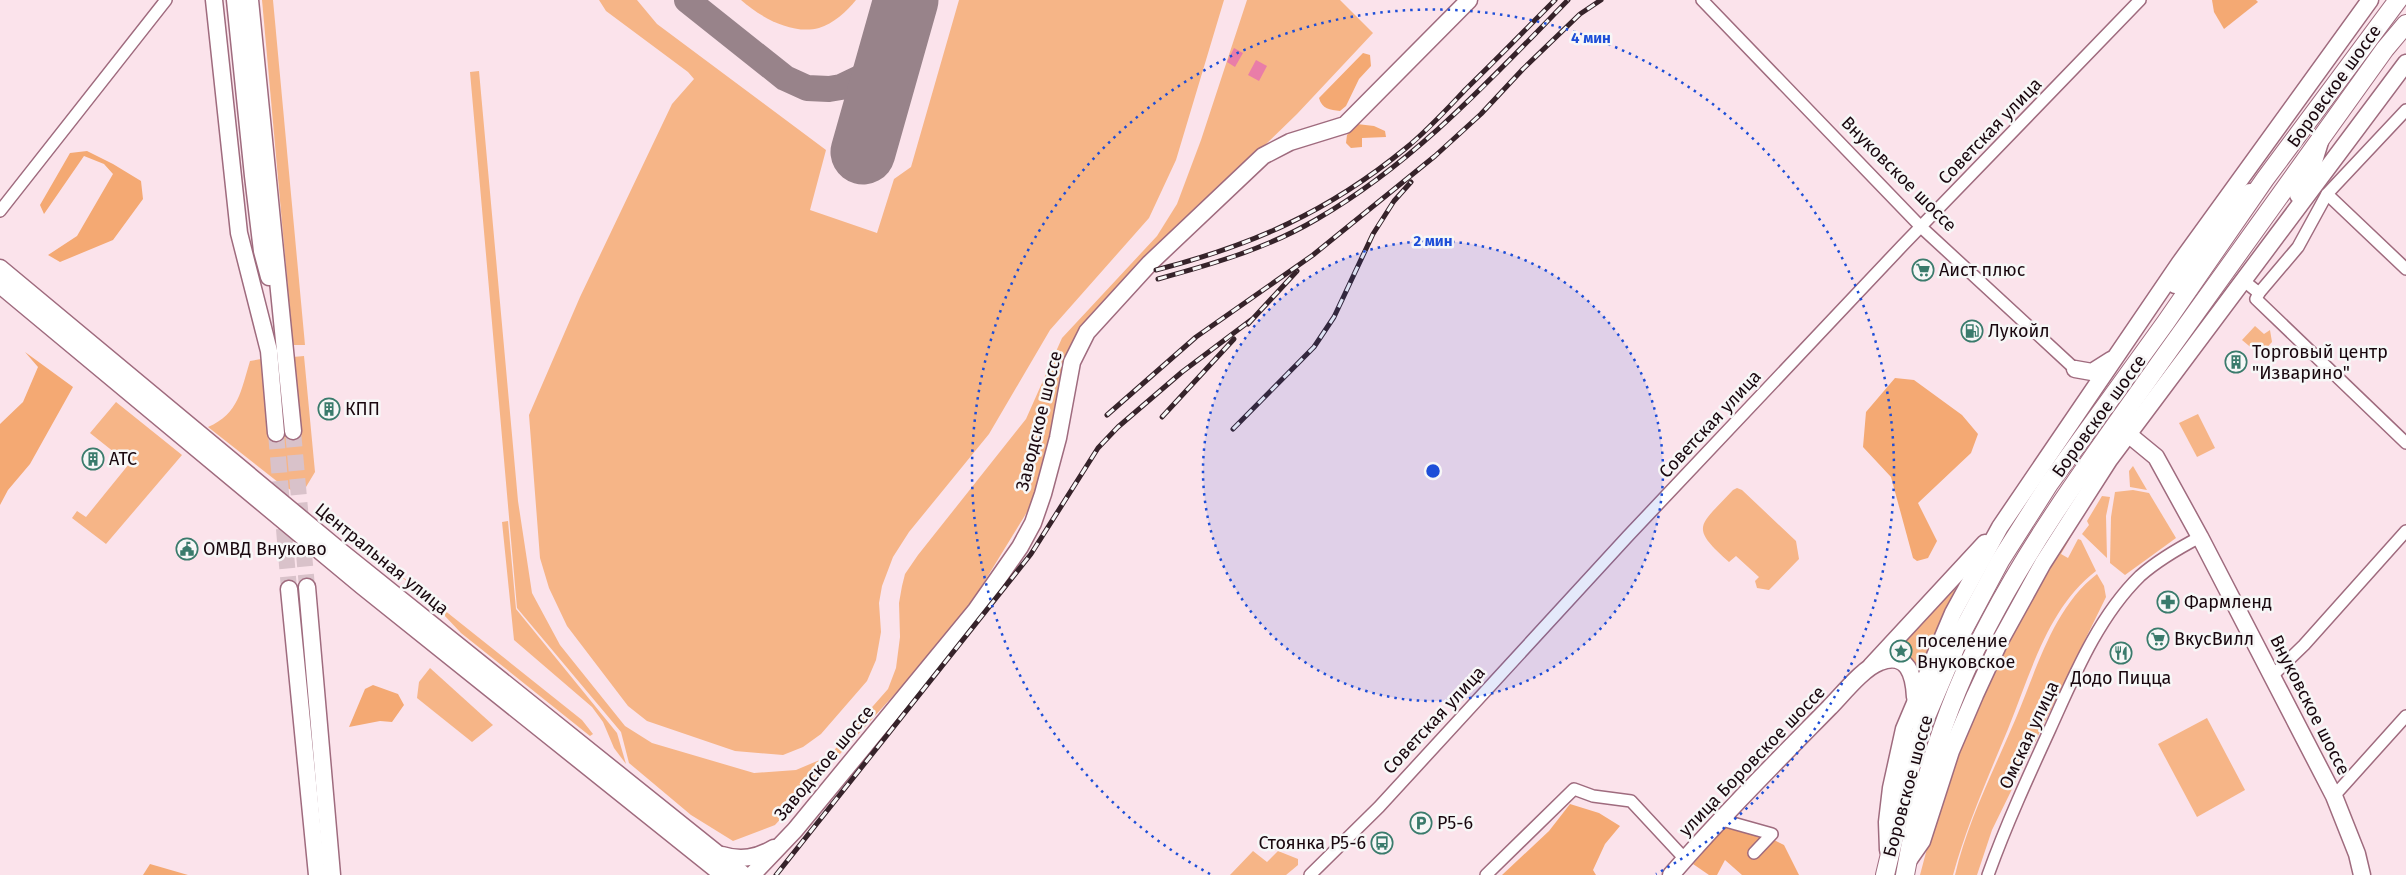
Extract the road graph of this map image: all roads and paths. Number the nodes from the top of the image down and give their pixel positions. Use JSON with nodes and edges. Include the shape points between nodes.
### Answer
{"nodes":[{"id":1,"x":166,"y":0,"type":"edge"},
{"id":2,"x":214,"y":0,"type":"edge"},
{"id":3,"x":235,"y":0,"type":"edge"},
{"id":4,"x":250,"y":0,"type":"edge"},
{"id":5,"x":1469,"y":0,"type":"edge"},
{"id":6,"x":1702,"y":0,"type":"edge"},
{"id":7,"x":2140,"y":0,"type":"edge"},
{"id":8,"x":2370,"y":0,"type":"edge"},
{"id":9,"x":2398,"y":0,"type":"edge"},
{"id":10,"x":2406,"y":24,"type":"edge"},
{"id":11,"x":2406,"y":63,"type":"edge"},
{"id":12,"x":2406,"y":110,"type":"edge"},
{"id":13,"x":2322,"y":136,"type":"junction"},
{"id":14,"x":2265,"y":179,"type":"junction"},
{"id":15,"x":2327,"y":194,"type":"junction"},
{"id":16,"x":0,"y":211,"type":"edge"},
{"id":17,"x":1921,"y":226,"type":"junction"},
{"id":18,"x":2278,"y":232,"type":"junction"},
{"id":19,"x":0,"y":268,"type":"edge"},
{"id":20,"x":2406,"y":269,"type":"edge"},
{"id":21,"x":2244,"y":281,"type":"junction"},
{"id":22,"x":0,"y":285,"type":"edge"},
{"id":23,"x":2259,"y":293,"type":"junction"},
{"id":24,"x":2139,"y":323,"type":"junction"},
{"id":25,"x":283,"y":333,"type":"junction"},
{"id":26,"x":2116,"y":356,"type":"junction"},
{"id":27,"x":2075,"y":369,"type":"junction"},
{"id":28,"x":2082,"y":406,"type":"junction"},
{"id":29,"x":293,"y":431,"type":"tunnel mouth"},
{"id":30,"x":276,"y":433,"type":"tunnel mouth"},
{"id":31,"x":2128,"y":434,"type":"junction"},
{"id":32,"x":2406,"y":443,"type":"edge"},
{"id":33,"x":2000,"y":527,"type":"junction"},
{"id":34,"x":2406,"y":531,"type":"edge"},
{"id":35,"x":2200,"y":537,"type":"junction"},
{"id":36,"x":307,"y":587,"type":"tunnel mouth"},
{"id":37,"x":289,"y":588,"type":"tunnel mouth"},
{"id":38,"x":1862,"y":676,"type":"junction"},
{"id":39,"x":2272,"y":676,"type":"junction"},
{"id":40,"x":1915,"y":702,"type":"junction"},
{"id":41,"x":2406,"y":716,"type":"edge"},
{"id":42,"x":2334,"y":796,"type":"junction"},
{"id":43,"x":1722,"y":820,"type":"junction"},
{"id":44,"x":783,"y":843,"type":"junction"},
{"id":45,"x":718,"y":854,"type":"junction"},
{"id":46,"x":1754,"y":854,"type":"dead end"},
{"id":47,"x":1685,"y":859,"type":"junction"},
{"id":48,"x":1886,"y":866,"type":"edge"},
{"id":49,"x":1906,"y":868,"type":"edge"},
{"id":50,"x":317,"y":875,"type":"edge"},
{"id":51,"x":332,"y":875,"type":"edge"},
{"id":52,"x":723,"y":875,"type":"edge"},
{"id":53,"x":744,"y":875,"type":"edge"},
{"id":54,"x":752,"y":875,"type":"edge"},
{"id":55,"x":1310,"y":875,"type":"edge"},
{"id":56,"x":1486,"y":875,"type":"edge"},
{"id":57,"x":1671,"y":875,"type":"edge"},
{"id":58,"x":1988,"y":875,"type":"edge"},
{"id":59,"x":2362,"y":875,"type":"edge"}],
"edges":[{"from":1,"to":16,"type":"street"},
{"from":2,"to":30,"type":"street","via":[[234,198],[243,253],[269,351]]},
{"from":3,"to":25,"type":"street","via":[[262,251]]},
{"from":4,"to":25,"type":"street"},
{"from":5,"to":44,"type":"street","name":"Заводское шоссе","via":[[1344,125],[1290,142],[1263,156],[1150,263],[1087,332],[1072,362],[1058,438],[1043,494],[1020,547],[990,592]]},
{"from":6,"to":17,"type":"street","name":"Внуковское шоссе"},
{"from":7,"to":17,"type":"street","name":"Советская улица"},
{"from":8,"to":24,"type":"street"},
{"from":9,"to":14,"type":"main road","name":"Боровское шоссе"},
{"from":10,"to":13,"type":"main road","name":"Боровское шоссе"},
{"from":11,"to":18,"type":"street"},
{"from":12,"to":15,"type":"street"},
{"from":13,"to":18,"type":"street","via":[[2311,171]]},
{"from":13,"to":49,"type":"main road","name":"Боровское шоссе","via":[[2100,446],[2017,572],[1984,632],[1949,712],[1935,752]]},
{"from":14,"to":24,"type":"street","via":[[2235,207],[2191,267]]},
{"from":14,"to":48,"type":"main road","name":"Боровское шоссе","via":[[2049,484],[1996,569],[1961,634],[1925,719]]},
{"from":15,"to":20,"type":"street"},
{"from":15,"to":23,"type":"street","via":[[2298,247]]},
{"from":17,"to":27,"type":"street","name":"Внуковское шоссе"},
{"from":17,"to":55,"type":"street","name":"Советская улица","via":[[1628,536],[1379,807]]},
{"from":18,"to":21,"type":"street"},
{"from":19,"to":45,"type":"street","name":"Центральная улица","via":[[339,550]]},
{"from":21,"to":23,"type":"street"},
{"from":21,"to":31,"type":"street"},
{"from":22,"to":52,"type":"street","name":"Центральная улица","via":[[362,586]]},
{"from":23,"to":32,"type":"street","via":[[2256,299]]},
{"from":24,"to":26,"type":"street"},
{"from":25,"to":29,"type":"street"},
{"from":26,"to":27,"type":"street","via":[[2092,372]]},
{"from":26,"to":28,"type":"street"},
{"from":27,"to":28,"type":"street","via":[[2086,387]]},
{"from":28,"to":33,"type":"street"},
{"from":31,"to":35,"type":"street","name":"Внуковское шоссе","via":[[2156,457]]},
{"from":31,"to":49,"type":"street","via":[[2043,563],[2000,641],[1954,744],[1922,841]]},
{"from":33,"to":38,"type":"street"},
{"from":33,"to":40,"type":"street","via":[[1953,613]]},
{"from":34,"to":39,"type":"street"},
{"from":35,"to":39,"type":"street","name":"Внуковское шоссе"},
{"from":35,"to":58,"type":"street","name":"Омская улица","via":[[2140,577],[2101,626],[2029,774]]},
{"from":36,"to":51,"type":"street"},
{"from":37,"to":50,"type":"street"},
{"from":38,"to":40,"type":"street","via":[[1881,662],[1899,662],[1912,672]]},
{"from":38,"to":43,"type":"street","name":"улица Боровское шоссе"},
{"from":39,"to":42,"type":"street","name":"Внуковское шоссе"},
{"from":40,"to":48,"type":"street","via":[[1904,729],[1892,780]]},
{"from":41,"to":42,"type":"street"},
{"from":42,"to":59,"type":"street","name":"Внуковское шоссе"},
{"from":43,"to":46,"type":"street","via":[[1772,834]]},
{"from":43,"to":47,"type":"street","name":"улица Боровское шоссе"},
{"from":44,"to":45,"type":"street","via":[[748,858]]},
{"from":44,"to":54,"type":"street","name":"Заводское шоссе"},
{"from":45,"to":53,"type":"street","name":"Центральная улица"},
{"from":47,"to":56,"type":"street","via":[[1631,801],[1593,796],[1574,789]]},
{"from":47,"to":57,"type":"street","name":"улица Боровское шоссе"}]}
